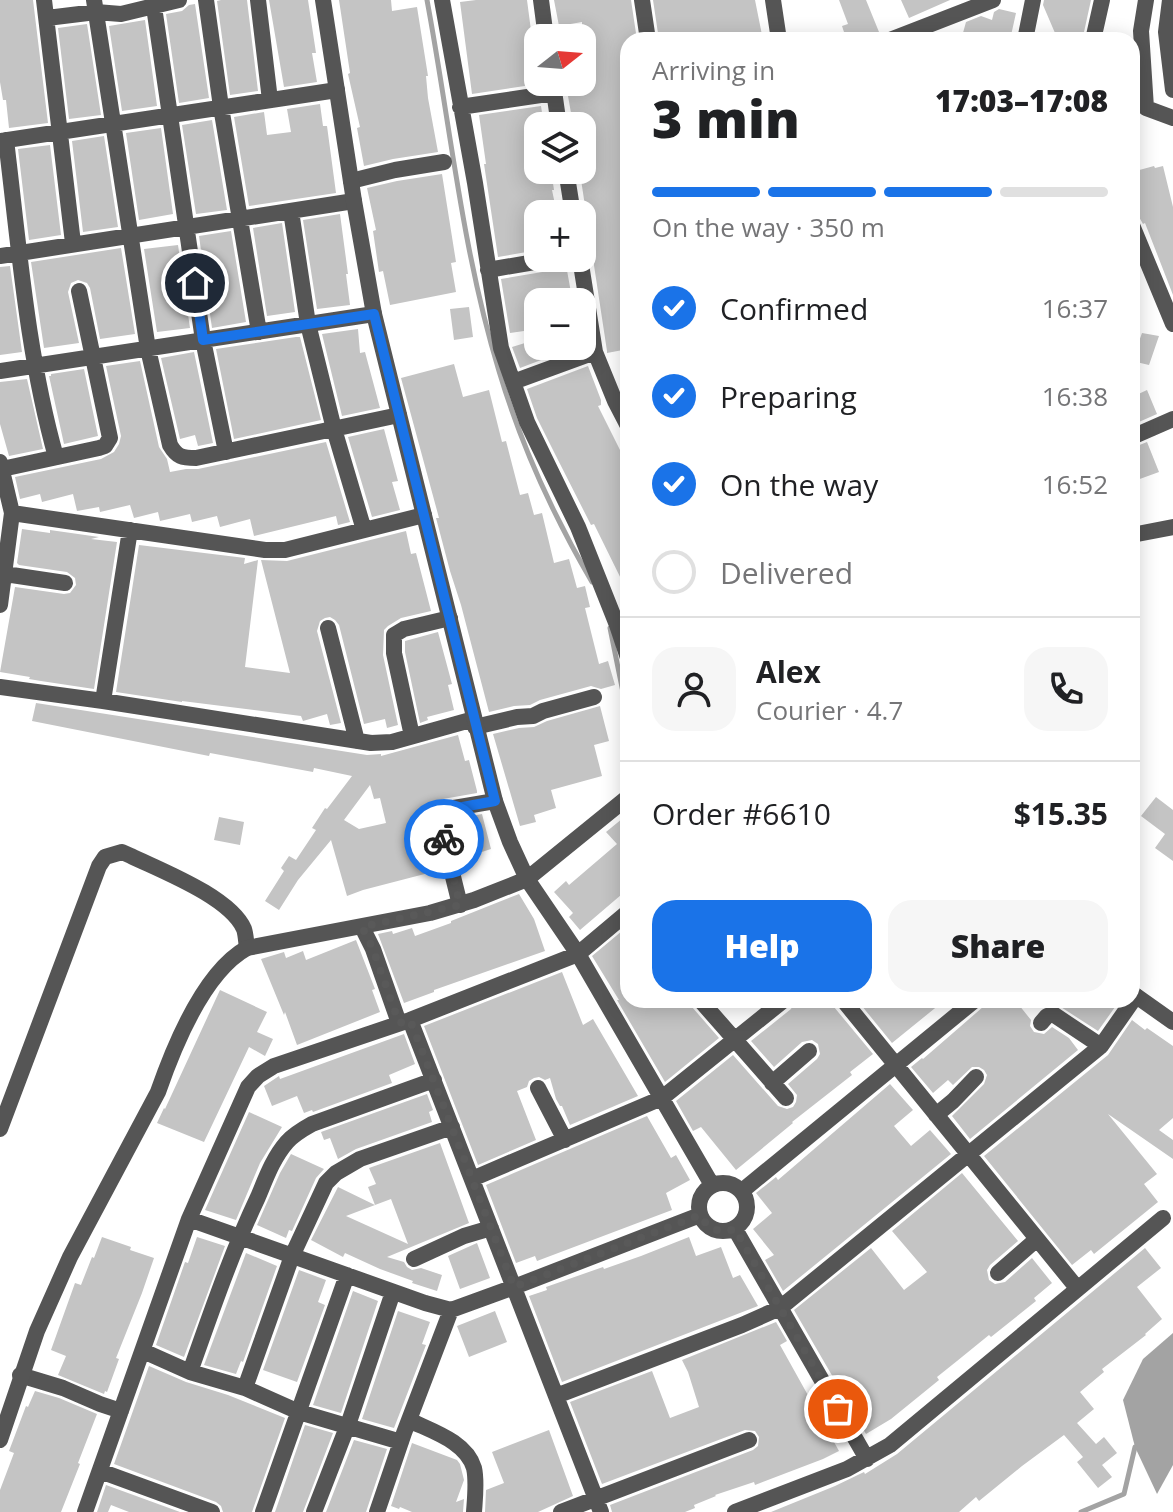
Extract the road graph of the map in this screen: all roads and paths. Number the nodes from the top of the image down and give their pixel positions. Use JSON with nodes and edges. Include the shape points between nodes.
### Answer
{"nodes":[{"id":1,"x":44,"y":0,"type":"edge"},
{"id":2,"x":179,"y":0,"type":"edge"},
{"id":3,"x":206,"y":0,"type":"edge"},
{"id":4,"x":258,"y":0,"type":"edge"},
{"id":5,"x":323,"y":0,"type":"edge"},
{"id":6,"x":442,"y":0,"type":"edge"},
{"id":7,"x":541,"y":0,"type":"edge"},
{"id":8,"x":642,"y":0,"type":"edge"},
{"id":9,"x":773,"y":0,"type":"edge"},
{"id":10,"x":993,"y":0,"type":"edge"},
{"id":11,"x":1033,"y":0,"type":"edge"},
{"id":12,"x":1102,"y":0,"type":"edge"},
{"id":13,"x":1146,"y":0,"type":"edge"},
{"id":14,"x":1170,"y":0,"type":"edge"},
{"id":15,"x":154,"y":3,"type":"edge"},
{"id":16,"x":95,"y":6,"type":"edge"},
{"id":17,"x":47,"y":18,"type":"junction"},
{"id":18,"x":544,"y":24,"type":"edge"},
{"id":19,"x":647,"y":32,"type":"edge"},
{"id":20,"x":778,"y":32,"type":"edge"},
{"id":21,"x":910,"y":32,"type":"edge"},
{"id":22,"x":1027,"y":32,"type":"edge"},
{"id":23,"x":1095,"y":32,"type":"edge"},
{"id":24,"x":337,"y":90,"type":"junction"},
{"id":25,"x":1173,"y":90,"type":"edge"},
{"id":26,"x":524,"y":93,"type":"edge"},
{"id":27,"x":270,"y":100,"type":"junction"},
{"id":28,"x":221,"y":107,"type":"junction"},
{"id":29,"x":460,"y":107,"type":"junction"},
{"id":30,"x":170,"y":115,"type":"junction"},
{"id":31,"x":1173,"y":118,"type":"edge"},
{"id":32,"x":113,"y":124,"type":"junction"},
{"id":33,"x":59,"y":132,"type":"junction"},
{"id":34,"x":3,"y":141,"type":"edge"},
{"id":35,"x":444,"y":162,"type":"dead end"},
{"id":36,"x":351,"y":181,"type":"junction"},
{"id":37,"x":354,"y":201,"type":"junction"},
{"id":38,"x":291,"y":211,"type":"junction"},
{"id":39,"x":239,"y":218,"type":"junction"},
{"id":40,"x":186,"y":226,"type":"junction"},
{"id":41,"x":130,"y":235,"type":"junction"},
{"id":42,"x":73,"y":243,"type":"junction"},
{"id":43,"x":1140,"y":246,"type":"edge"},
{"id":44,"x":19,"y":252,"type":"junction"},
{"id":45,"x":0,"y":256,"type":"edge"},
{"id":46,"x":524,"y":264,"type":"edge"},
{"id":47,"x":488,"y":270,"type":"junction"},
{"id":48,"x":79,"y":291,"type":"dead end"},
{"id":49,"x":374,"y":314,"type":"junction"},
{"id":50,"x":308,"y":324,"type":"junction"},
{"id":51,"x":1173,"y":324,"type":"edge"},
{"id":52,"x":259,"y":332,"type":"junction"},
{"id":53,"x":203,"y":340,"type":"junction"},
{"id":54,"x":148,"y":349,"type":"junction"},
{"id":55,"x":596,"y":354,"type":"edge"},
{"id":56,"x":93,"y":357,"type":"junction"},
{"id":57,"x":573,"y":360,"type":"edge"},
{"id":58,"x":35,"y":366,"type":"junction"},
{"id":59,"x":0,"y":371,"type":"edge"},
{"id":60,"x":513,"y":382,"type":"junction"},
{"id":61,"x":620,"y":395,"type":"edge"},
{"id":62,"x":399,"y":415,"type":"junction"},
{"id":63,"x":1173,"y":419,"type":"edge"},
{"id":64,"x":334,"y":429,"type":"junction"},
{"id":65,"x":1140,"y":433,"type":"edge"},
{"id":66,"x":226,"y":452,"type":"junction"},
{"id":67,"x":56,"y":457,"type":"junction"},
{"id":68,"x":1,"y":465,"type":"edge"},
{"id":69,"x":12,"y":513,"type":"junction"},
{"id":70,"x":424,"y":515,"type":"junction"},
{"id":71,"x":1173,"y":527,"type":"edge"},
{"id":72,"x":130,"y":530,"type":"junction"},
{"id":73,"x":364,"y":530,"type":"junction"},
{"id":74,"x":1140,"y":533,"type":"edge"},
{"id":75,"x":5,"y":574,"type":"junction"},
{"id":76,"x":65,"y":583,"type":"dead end"},
{"id":77,"x":0,"y":605,"type":"edge"},
{"id":78,"x":450,"y":618,"type":"junction"},
{"id":79,"x":328,"y":628,"type":"dead end"},
{"id":80,"x":620,"y":634,"type":"edge"},
{"id":81,"x":0,"y":687,"type":"edge"},
{"id":82,"x":594,"y":697,"type":"dead end"},
{"id":83,"x":103,"y":701,"type":"junction"},
{"id":84,"x":475,"y":723,"type":"junction"},
{"id":85,"x":412,"y":736,"type":"junction"},
{"id":86,"x":357,"y":741,"type":"junction"},
{"id":87,"x":495,"y":801,"type":"junction"},
{"id":88,"x":620,"y":803,"type":"edge"},
{"id":89,"x":527,"y":879,"type":"junction"},
{"id":90,"x":460,"y":905,"type":"junction"},
{"id":91,"x":620,"y":919,"type":"edge"},
{"id":92,"x":362,"y":927,"type":"junction"},
{"id":93,"x":247,"y":948,"type":"junction"},
{"id":94,"x":578,"y":954,"type":"junction"},
{"id":95,"x":1140,"y":999,"type":"edge"},
{"id":96,"x":707,"y":1008,"type":"edge"},
{"id":97,"x":774,"y":1008,"type":"edge"},
{"id":98,"x":850,"y":1008,"type":"edge"},
{"id":99,"x":966,"y":1008,"type":"edge"},
{"id":100,"x":1126,"y":1008,"type":"edge"},
{"id":101,"x":404,"y":1022,"type":"junction"},
{"id":102,"x":1173,"y":1022,"type":"edge"},
{"id":103,"x":1041,"y":1023,"type":"dead end"},
{"id":104,"x":734,"y":1040,"type":"junction"},
{"id":105,"x":1101,"y":1046,"type":"junction"},
{"id":106,"x":809,"y":1051,"type":"dead end"},
{"id":107,"x":897,"y":1066,"type":"junction"},
{"id":108,"x":976,"y":1077,"type":"dead end"},
{"id":109,"x":434,"y":1080,"type":"junction"},
{"id":110,"x":772,"y":1083,"type":"junction"},
{"id":111,"x":538,"y":1088,"type":"dead end"},
{"id":112,"x":662,"y":1098,"type":"junction"},
{"id":113,"x":786,"y":1098,"type":"dead end"},
{"id":114,"x":936,"y":1115,"type":"junction"},
{"id":115,"x":452,"y":1127,"type":"junction"},
{"id":116,"x":0,"y":1129,"type":"edge"},
{"id":117,"x":565,"y":1140,"type":"junction"},
{"id":118,"x":969,"y":1155,"type":"junction"},
{"id":119,"x":472,"y":1179,"type":"junction"},
{"id":120,"x":712,"y":1185,"type":"junction"},
{"id":121,"x":742,"y":1191,"type":"junction"},
{"id":122,"x":700,"y":1215,"type":"junction"},
{"id":123,"x":1163,"y":1218,"type":"dead end"},
{"id":124,"x":189,"y":1219,"type":"junction"},
{"id":125,"x":491,"y":1228,"type":"junction"},
{"id":126,"x":735,"y":1229,"type":"junction"},
{"id":127,"x":239,"y":1238,"type":"junction"},
{"id":128,"x":1037,"y":1239,"type":"junction"},
{"id":129,"x":292,"y":1256,"type":"junction"},
{"id":130,"x":414,"y":1259,"type":"dead end"},
{"id":131,"x":998,"y":1273,"type":"dead end"},
{"id":132,"x":347,"y":1275,"type":"junction"},
{"id":133,"x":514,"y":1287,"type":"junction"},
{"id":134,"x":1077,"y":1288,"type":"junction"},
{"id":135,"x":393,"y":1292,"type":"junction"},
{"id":136,"x":780,"y":1308,"type":"junction"},
{"id":137,"x":451,"y":1310,"type":"junction"},
{"id":138,"x":143,"y":1351,"type":"junction"},
{"id":139,"x":190,"y":1372,"type":"junction"},
{"id":140,"x":20,"y":1375,"type":"junction"},
{"id":141,"x":245,"y":1388,"type":"junction"},
{"id":142,"x":556,"y":1396,"type":"junction"},
{"id":143,"x":121,"y":1411,"type":"junction"},
{"id":144,"x":299,"y":1412,"type":"junction"},
{"id":145,"x":409,"y":1420,"type":"junction"},
{"id":146,"x":347,"y":1427,"type":"junction"},
{"id":147,"x":0,"y":1440,"type":"edge"},
{"id":148,"x":749,"y":1440,"type":"dead end"},
{"id":149,"x":401,"y":1442,"type":"junction"},
{"id":150,"x":867,"y":1459,"type":"junction"},
{"id":151,"x":100,"y":1471,"type":"junction"},
{"id":152,"x":598,"y":1506,"type":"edge"},
{"id":153,"x":207,"y":1511,"type":"edge"},
{"id":154,"x":85,"y":1512,"type":"edge"},
{"id":155,"x":263,"y":1512,"type":"edge"},
{"id":156,"x":314,"y":1512,"type":"edge"},
{"id":157,"x":377,"y":1512,"type":"edge"},
{"id":158,"x":474,"y":1512,"type":"edge"},
{"id":159,"x":561,"y":1512,"type":"edge"},
{"id":160,"x":735,"y":1512,"type":"edge"}],
"edges":[{"from":1,"to":17,"type":"street"},
{"from":2,"to":15,"type":"street"},
{"from":3,"to":28,"type":"street"},
{"from":4,"to":27,"type":"street"},
{"from":5,"to":24,"type":"street"},
{"from":6,"to":29,"type":"street"},
{"from":7,"to":18,"type":"street"},
{"from":8,"to":19,"type":"street"},
{"from":9,"to":20,"type":"street"},
{"from":10,"to":21,"type":"street"},
{"from":11,"to":22,"type":"street"},
{"from":12,"to":23,"type":"street"},
{"from":13,"to":31,"type":"street","via":[[1141,31],[1146,108]]},
{"from":14,"to":25,"type":"street","via":[[1166,32]]},
{"from":15,"to":16,"type":"street","via":[[121,14]]},
{"from":15,"to":30,"type":"street"},
{"from":16,"to":17,"type":"street"},
{"from":16,"to":32,"type":"street"},
{"from":17,"to":33,"type":"street"},
{"from":24,"to":27,"type":"street"},
{"from":24,"to":36,"type":"street"},
{"from":26,"to":29,"type":"street"},
{"from":27,"to":28,"type":"street"},
{"from":28,"to":30,"type":"street"},
{"from":28,"to":39,"type":"street"},
{"from":29,"to":47,"type":"street"},
{"from":30,"to":32,"type":"street"},
{"from":30,"to":40,"type":"street"},
{"from":32,"to":33,"type":"street"},
{"from":32,"to":41,"type":"street"},
{"from":33,"to":34,"type":"street"},
{"from":33,"to":42,"type":"street"},
{"from":34,"to":44,"type":"street"},
{"from":35,"to":36,"type":"street"},
{"from":36,"to":37,"type":"street"},
{"from":37,"to":38,"type":"street"},
{"from":37,"to":49,"type":"street"},
{"from":38,"to":39,"type":"street"},
{"from":38,"to":50,"type":"street"},
{"from":39,"to":40,"type":"street"},
{"from":39,"to":52,"type":"street"},
{"from":40,"to":41,"type":"street"},
{"from":40,"to":53,"type":"street"},
{"from":41,"to":42,"type":"street"},
{"from":41,"to":54,"type":"street"},
{"from":42,"to":44,"type":"street"},
{"from":43,"to":51,"type":"street"},
{"from":44,"to":45,"type":"street"},
{"from":44,"to":58,"type":"street"},
{"from":46,"to":47,"type":"street"},
{"from":47,"to":60,"type":"street","via":[[501,348]]},
{"from":48,"to":56,"type":"street"},
{"from":49,"to":50,"type":"street"},
{"from":49,"to":62,"type":"street"},
{"from":50,"to":52,"type":"street"},
{"from":50,"to":64,"type":"street"},
{"from":52,"to":53,"type":"street"},
{"from":53,"to":54,"type":"street"},
{"from":53,"to":66,"type":"street"},
{"from":54,"to":56,"type":"street"},
{"from":54,"to":66,"type":"street","via":[[174,452],[181,458]]},
{"from":55,"to":61,"type":"street"},
{"from":56,"to":58,"type":"street"},
{"from":56,"to":67,"type":"street","via":[[110,438],[105,446]]},
{"from":57,"to":60,"type":"street"},
{"from":58,"to":59,"type":"street"},
{"from":58,"to":67,"type":"street"},
{"from":60,"to":80,"type":"street"},
{"from":62,"to":64,"type":"street"},
{"from":62,"to":70,"type":"street"},
{"from":63,"to":65,"type":"street"},
{"from":64,"to":66,"type":"street"},
{"from":64,"to":73,"type":"street"},
{"from":67,"to":68,"type":"street"},
{"from":68,"to":69,"type":"street"},
{"from":69,"to":72,"type":"street"},
{"from":69,"to":75,"type":"street"},
{"from":70,"to":73,"type":"street"},
{"from":70,"to":78,"type":"street"},
{"from":71,"to":74,"type":"street"},
{"from":72,"to":73,"type":"street","via":[[285,550]]},
{"from":72,"to":83,"type":"street"},
{"from":75,"to":76,"type":"street"},
{"from":75,"to":77,"type":"street"},
{"from":78,"to":84,"type":"street"},
{"from":78,"to":85,"type":"street","via":[[394,635]]},
{"from":79,"to":86,"type":"street"},
{"from":81,"to":83,"type":"street"},
{"from":82,"to":84,"type":"street","via":[[533,716]]},
{"from":83,"to":86,"type":"street"},
{"from":84,"to":85,"type":"street"},
{"from":84,"to":87,"type":"street"},
{"from":85,"to":86,"type":"street","via":[[392,742]]},
{"from":87,"to":89,"type":"street"},
{"from":87,"to":90,"type":"street","via":[[439,814]]},
{"from":88,"to":89,"type":"street"},
{"from":89,"to":90,"type":"street"},
{"from":89,"to":94,"type":"street"},
{"from":90,"to":92,"type":"street"},
{"from":91,"to":94,"type":"street"},
{"from":92,"to":93,"type":"street"},
{"from":92,"to":101,"type":"street"},
{"from":93,"to":116,"type":"street","via":[[235,915],[214,898],[122,852],[105,857]]},
{"from":93,"to":140,"type":"street","via":[[226,962],[199,998],[153,1102],[70,1257]]},
{"from":94,"to":101,"type":"street"},
{"from":94,"to":112,"type":"street"},
{"from":95,"to":102,"type":"street"},
{"from":96,"to":104,"type":"street"},
{"from":97,"to":104,"type":"street"},
{"from":98,"to":107,"type":"street"},
{"from":99,"to":107,"type":"street"},
{"from":100,"to":105,"type":"street"},
{"from":101,"to":109,"type":"street"},
{"from":101,"to":124,"type":"street","via":[[258,1076],[248,1087]]},
{"from":103,"to":105,"type":"street","via":[[1053,1014]]},
{"from":104,"to":110,"type":"street"},
{"from":104,"to":112,"type":"street"},
{"from":105,"to":118,"type":"street"},
{"from":106,"to":110,"type":"street"},
{"from":107,"to":114,"type":"street"},
{"from":107,"to":121,"type":"street"},
{"from":108,"to":114,"type":"street"},
{"from":109,"to":115,"type":"street"},
{"from":109,"to":127,"type":"street","via":[[299,1131],[276,1156]]},
{"from":110,"to":113,"type":"street"},
{"from":111,"to":117,"type":"street"},
{"from":112,"to":117,"type":"street"},
{"from":112,"to":120,"type":"street"},
{"from":114,"to":118,"type":"street"},
{"from":115,"to":119,"type":"street"},
{"from":115,"to":129,"type":"street","via":[[360,1159],[336,1173],[326,1183]]},
{"from":117,"to":119,"type":"street"},
{"from":118,"to":128,"type":"street"},
{"from":118,"to":136,"type":"street"},
{"from":119,"to":125,"type":"street"},
{"from":120,"to":121,"type":"street","via":[[728,1183]]},
{"from":120,"to":122,"type":"street","via":[[699,1201]]},
{"from":121,"to":126,"type":"street","via":[[747,1212]]},
{"from":122,"to":126,"type":"street","via":[[711,1228]]},
{"from":122,"to":133,"type":"street"},
{"from":123,"to":134,"type":"street"},
{"from":124,"to":127,"type":"street"},
{"from":124,"to":138,"type":"street"},
{"from":125,"to":130,"type":"street"},
{"from":125,"to":133,"type":"street"},
{"from":126,"to":136,"type":"street"},
{"from":127,"to":129,"type":"street"},
{"from":127,"to":139,"type":"street"},
{"from":128,"to":131,"type":"street"},
{"from":128,"to":134,"type":"street"},
{"from":129,"to":132,"type":"street"},
{"from":129,"to":141,"type":"street"},
{"from":132,"to":135,"type":"street"},
{"from":132,"to":144,"type":"street"},
{"from":133,"to":137,"type":"street"},
{"from":133,"to":142,"type":"street"},
{"from":134,"to":150,"type":"street"},
{"from":135,"to":137,"type":"street"},
{"from":135,"to":146,"type":"street"},
{"from":136,"to":142,"type":"street"},
{"from":136,"to":150,"type":"street"},
{"from":137,"to":145,"type":"street"},
{"from":138,"to":139,"type":"street"},
{"from":138,"to":143,"type":"street"},
{"from":139,"to":141,"type":"street"},
{"from":140,"to":143,"type":"street"},
{"from":140,"to":147,"type":"street"},
{"from":141,"to":144,"type":"street"},
{"from":142,"to":152,"type":"street"},
{"from":143,"to":151,"type":"street"},
{"from":144,"to":146,"type":"street"},
{"from":144,"to":155,"type":"street"},
{"from":145,"to":149,"type":"street"},
{"from":145,"to":158,"type":"street","via":[[468,1455],[474,1469]]},
{"from":146,"to":149,"type":"street"},
{"from":146,"to":156,"type":"street"},
{"from":148,"to":152,"type":"street"},
{"from":149,"to":157,"type":"street"},
{"from":150,"to":160,"type":"street"},
{"from":151,"to":153,"type":"street"},
{"from":151,"to":154,"type":"street"},
{"from":152,"to":159,"type":"street"}]}
